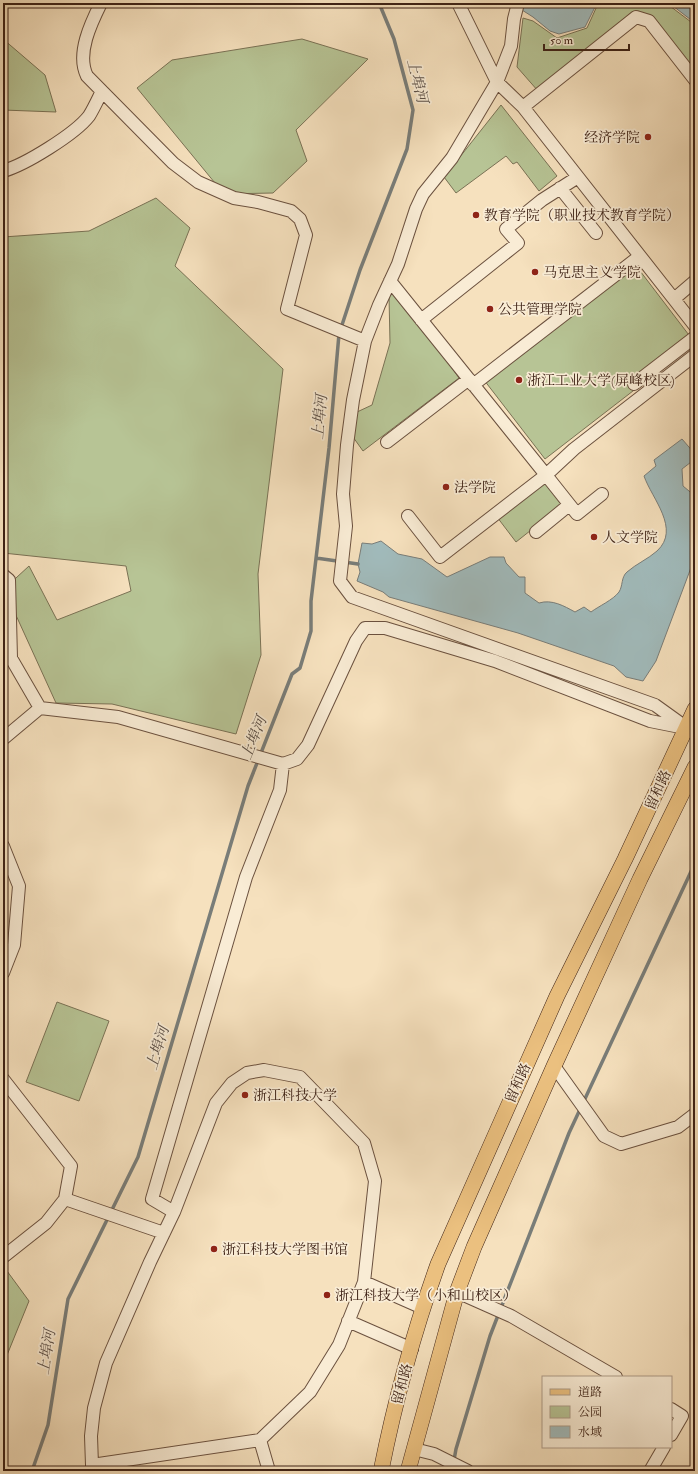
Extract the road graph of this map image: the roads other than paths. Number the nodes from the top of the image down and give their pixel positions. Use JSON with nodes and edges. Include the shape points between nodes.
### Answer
{"nodes":[{"id":1,"x":101,"y":3,"type":"edge"},
{"id":2,"x":458,"y":3,"type":"edge"},
{"id":3,"x":518,"y":3,"type":"edge"},
{"id":4,"x":695,"y":80,"type":"edge"},
{"id":5,"x":497,"y":82,"type":"junction"},
{"id":6,"x":102,"y":91,"type":"junction"},
{"id":7,"x":523,"y":107,"type":"junction"},
{"id":8,"x":3,"y":171,"type":"edge"},
{"id":9,"x":578,"y":177,"type":"junction"},
{"id":10,"x":560,"y":188,"type":"junction"},
{"id":11,"x":596,"y":234,"type":"dead end"},
{"id":12,"x":640,"y":256,"type":"junction"},
{"id":13,"x":390,"y":281,"type":"junction"},
{"id":14,"x":695,"y":281,"type":"edge"},
{"id":15,"x":674,"y":299,"type":"junction"},
{"id":16,"x":421,"y":320,"type":"junction"},
{"id":17,"x":695,"y":326,"type":"edge"},
{"id":18,"x":695,"y":337,"type":"edge"},
{"id":19,"x":365,"y":341,"type":"junction"},
{"id":20,"x":695,"y":355,"type":"edge"},
{"id":21,"x":471,"y":382,"type":"junction"},
{"id":22,"x":634,"y":384,"type":"dead end"},
{"id":23,"x":387,"y":442,"type":"dead end"},
{"id":24,"x":546,"y":475,"type":"junction"},
{"id":25,"x":602,"y":494,"type":"dead end"},
{"id":26,"x":569,"y":505,"type":"junction"},
{"id":27,"x":408,"y":516,"type":"dead end"},
{"id":28,"x":536,"y":532,"type":"dead end"},
{"id":29,"x":3,"y":575,"type":"edge"},
{"id":30,"x":40,"y":708,"type":"junction"},
{"id":31,"x":695,"y":709,"type":"edge"},
{"id":32,"x":691,"y":729,"type":"edge"},
{"id":33,"x":3,"y":739,"type":"edge"},
{"id":34,"x":283,"y":764,"type":"junction"},
{"id":35,"x":695,"y":767,"type":"edge"},
{"id":36,"x":3,"y":846,"type":"edge"},
{"id":37,"x":3,"y":973,"type":"edge"},
{"id":38,"x":554,"y":1066,"type":"junction"},
{"id":39,"x":3,"y":1079,"type":"edge"},
{"id":40,"x":695,"y":1114,"type":"edge"},
{"id":41,"x":65,"y":1199,"type":"junction"},
{"id":42,"x":174,"y":1212,"type":"junction"},
{"id":43,"x":164,"y":1234,"type":"junction"},
{"id":44,"x":3,"y":1257,"type":"edge"},
{"id":45,"x":364,"y":1282,"type":"junction"},
{"id":46,"x":457,"y":1292,"type":"junction"},
{"id":47,"x":423,"y":1308,"type":"junction"},
{"id":48,"x":348,"y":1321,"type":"junction"},
{"id":49,"x":412,"y":1349,"type":"junction"},
{"id":50,"x":614,"y":1376,"type":"edge"},
{"id":51,"x":672,"y":1410,"type":"edge"},
{"id":52,"x":672,"y":1433,"type":"edge"},
{"id":53,"x":260,"y":1440,"type":"junction"},
{"id":54,"x":663,"y":1448,"type":"edge"},
{"id":55,"x":414,"y":1449,"type":"junction"},
{"id":56,"x":92,"y":1468,"type":"edge"},
{"id":57,"x":466,"y":1469,"type":"edge"},
{"id":58,"x":268,"y":1471,"type":"edge"},
{"id":59,"x":381,"y":1471,"type":"edge"},
{"id":60,"x":408,"y":1471,"type":"edge"},
{"id":61,"x":650,"y":1471,"type":"edge"}],
"edges":[{"from":1,"to":6,"type":"street","via":[[84,52],[83,67],[87,76]]},
{"from":2,"to":5,"type":"street"},
{"from":3,"to":5,"type":"street","via":[[511,46]]},
{"from":4,"to":7,"type":"street","via":[[649,21],[636,17]]},
{"from":5,"to":7,"type":"street"},
{"from":5,"to":13,"type":"street","via":[[452,158],[421,199]]},
{"from":6,"to":8,"type":"street","via":[[88,116],[68,135],[14,168]]},
{"from":6,"to":19,"type":"street","via":[[173,163],[198,182],[234,198],[291,211],[300,219],[306,235],[287,310]]},
{"from":7,"to":9,"type":"street"},
{"from":9,"to":10,"type":"street"},
{"from":9,"to":12,"type":"street"},
{"from":10,"to":11,"type":"street"},
{"from":10,"to":16,"type":"street","via":[[506,230],[518,243]]},
{"from":12,"to":15,"type":"street"},
{"from":12,"to":21,"type":"street"},
{"from":13,"to":16,"type":"street"},
{"from":13,"to":19,"type":"street"},
{"from":14,"to":15,"type":"street"},
{"from":15,"to":17,"type":"street"},
{"from":16,"to":21,"type":"street"},
{"from":18,"to":22,"type":"street"},
{"from":19,"to":32,"type":"street","via":[[353,400],[343,494],[346,526],[340,581],[352,596],[655,705]]},
{"from":20,"to":24,"type":"street","via":[[574,449]]},
{"from":21,"to":23,"type":"street"},
{"from":21,"to":24,"type":"street"},
{"from":24,"to":26,"type":"street"},
{"from":24,"to":27,"type":"street","via":[[440,557]]},
{"from":25,"to":26,"type":"street","via":[[577,514]]},
{"from":26,"to":28,"type":"street"},
{"from":29,"to":30,"type":"street","via":[[9,580],[12,658]]},
{"from":30,"to":33,"type":"street"},
{"from":30,"to":34,"type":"street","via":[[118,717]]},
{"from":31,"to":32,"type":"main road","name":"留和路"},
{"from":32,"to":34,"type":"street","via":[[650,721],[495,661],[385,628],[365,628],[356,641],[308,745],[297,759]]},
{"from":32,"to":47,"type":"main road","name":"留和路","via":[[557,996],[438,1264]]},
{"from":34,"to":42,"type":"street","via":[[280,790],[246,877],[152,1199]]},
{"from":35,"to":38,"type":"main road","name":"留和路"},
{"from":36,"to":37,"type":"street","via":[[19,886],[14,945]]},
{"from":38,"to":40,"type":"street","via":[[604,1136],[621,1144],[678,1127]]},
{"from":38,"to":46,"type":"main road","name":"留和路","via":[[474,1247]]},
{"from":39,"to":41,"type":"street","via":[[71,1166]]},
{"from":41,"to":43,"type":"street"},
{"from":41,"to":44,"type":"street","via":[[46,1223]]},
{"from":42,"to":43,"type":"street"},
{"from":42,"to":45,"type":"street","via":[[216,1103],[232,1083],[247,1073],[264,1070],[300,1076],[364,1143],[375,1181]]},
{"from":43,"to":56,"type":"street","via":[[106,1363],[94,1408]]},
{"from":45,"to":47,"type":"street"},
{"from":45,"to":48,"type":"street"},
{"from":46,"to":50,"type":"street","via":[[499,1310]]},
{"from":46,"to":55,"type":"main road","name":"留和路"},
{"from":47,"to":49,"type":"main road","name":"留和路"},
{"from":48,"to":49,"type":"street"},
{"from":48,"to":53,"type":"street","via":[[338,1345],[310,1392]]},
{"from":49,"to":59,"type":"main road","name":"留和路"},
{"from":51,"to":52,"type":"street","via":[[682,1416]]},
{"from":53,"to":56,"type":"street"},
{"from":53,"to":58,"type":"street"},
{"from":54,"to":61,"type":"street"},
{"from":55,"to":57,"type":"street","via":[[434,1454]]},
{"from":55,"to":60,"type":"main road","name":"留和路"}]}
